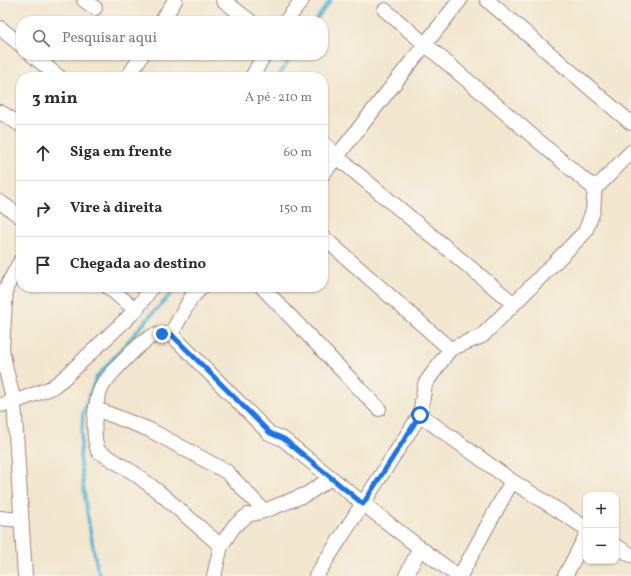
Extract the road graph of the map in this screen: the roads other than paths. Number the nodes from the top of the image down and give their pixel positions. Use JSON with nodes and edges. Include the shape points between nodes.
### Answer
{"nodes":[{"id":1,"x":174,"y":0,"type":"edge"},
{"id":2,"x":223,"y":0,"type":"edge"},
{"id":3,"x":302,"y":0,"type":"edge"},
{"id":4,"x":460,"y":0,"type":"edge"},
{"id":5,"x":487,"y":0,"type":"edge"},
{"id":6,"x":384,"y":10,"type":"dead end"},
{"id":7,"x":165,"y":16,"type":"edge"},
{"id":8,"x":244,"y":16,"type":"edge"},
{"id":9,"x":290,"y":16,"type":"edge"},
{"id":10,"x":0,"y":28,"type":"edge"},
{"id":11,"x":16,"y":41,"type":"edge"},
{"id":12,"x":426,"y":44,"type":"junction"},
{"id":13,"x":38,"y":60,"type":"edge"},
{"id":14,"x":139,"y":60,"type":"edge"},
{"id":15,"x":261,"y":60,"type":"edge"},
{"id":16,"x":52,"y":72,"type":"edge"},
{"id":17,"x":131,"y":72,"type":"edge"},
{"id":18,"x":255,"y":72,"type":"edge"},
{"id":19,"x":0,"y":112,"type":"edge"},
{"id":20,"x":16,"y":123,"type":"edge"},
{"id":21,"x":631,"y":123,"type":"edge"},
{"id":22,"x":328,"y":147,"type":"edge"},
{"id":23,"x":631,"y":152,"type":"edge"},
{"id":24,"x":337,"y":157,"type":"junction"},
{"id":25,"x":328,"y":168,"type":"edge"},
{"id":26,"x":595,"y":185,"type":"junction"},
{"id":27,"x":0,"y":202,"type":"edge"},
{"id":28,"x":16,"y":213,"type":"edge"},
{"id":29,"x":328,"y":241,"type":"edge"},
{"id":30,"x":16,"y":267,"type":"edge"},
{"id":31,"x":3,"y":286,"type":"edge"},
{"id":32,"x":114,"y":292,"type":"edge"},
{"id":33,"x":149,"y":292,"type":"edge"},
{"id":34,"x":197,"y":292,"type":"edge"},
{"id":35,"x":267,"y":292,"type":"edge"},
{"id":36,"x":514,"y":304,"type":"junction"},
{"id":37,"x":136,"y":310,"type":"junction"},
{"id":38,"x":171,"y":334,"type":"junction"},
{"id":39,"x":450,"y":349,"type":"junction"},
{"id":40,"x":7,"y":403,"type":"edge"},
{"id":41,"x":96,"y":409,"type":"junction"},
{"id":42,"x":379,"y":409,"type":"dead end"},
{"id":43,"x":420,"y":415,"type":"junction"},
{"id":44,"x":331,"y":478,"type":"junction"},
{"id":45,"x":512,"y":481,"type":"junction"},
{"id":46,"x":363,"y":504,"type":"junction"},
{"id":47,"x":264,"y":511,"type":"junction"},
{"id":48,"x":0,"y":518,"type":"edge"},
{"id":49,"x":20,"y":520,"type":"junction"},
{"id":50,"x":583,"y":526,"type":"edge"},
{"id":51,"x":583,"y":542,"type":"edge"},
{"id":52,"x":222,"y":546,"type":"junction"},
{"id":53,"x":420,"y":548,"type":"junction"},
{"id":54,"x":619,"y":548,"type":"edge"},
{"id":55,"x":631,"y":554,"type":"edge"},
{"id":56,"x":25,"y":576,"type":"edge"},
{"id":57,"x":214,"y":576,"type":"edge"},
{"id":58,"x":316,"y":576,"type":"edge"},
{"id":59,"x":406,"y":576,"type":"edge"},
{"id":60,"x":459,"y":576,"type":"edge"},
{"id":61,"x":565,"y":576,"type":"edge"}],
"edges":[{"from":1,"to":7,"type":"street"},
{"from":2,"to":8,"type":"street"},
{"from":3,"to":9,"type":"street"},
{"from":4,"to":12,"type":"street"},
{"from":5,"to":21,"type":"street"},
{"from":6,"to":12,"type":"street"},
{"from":10,"to":11,"type":"street"},
{"from":12,"to":24,"type":"street"},
{"from":12,"to":26,"type":"street","via":[[590,185]]},
{"from":13,"to":16,"type":"street"},
{"from":14,"to":17,"type":"street"},
{"from":15,"to":18,"type":"street"},
{"from":19,"to":20,"type":"street"},
{"from":22,"to":24,"type":"street"},
{"from":23,"to":26,"type":"street","via":[[600,184]]},
{"from":24,"to":25,"type":"street"},
{"from":24,"to":36,"type":"street"},
{"from":26,"to":36,"type":"street","via":[[593,211],[586,232]]},
{"from":27,"to":28,"type":"street"},
{"from":29,"to":39,"type":"street"},
{"from":30,"to":31,"type":"street"},
{"from":31,"to":40,"type":"street","via":[[2,349],[6,370]]},
{"from":32,"to":37,"type":"street"},
{"from":33,"to":37,"type":"street"},
{"from":34,"to":38,"type":"street"},
{"from":35,"to":42,"type":"street"},
{"from":36,"to":39,"type":"street","via":[[482,336]]},
{"from":37,"to":40,"type":"street","via":[[51,388]]},
{"from":38,"to":41,"type":"street","via":[[152,336],[122,361],[100,389]]},
{"from":38,"to":44,"type":"street","via":[[270,433],[284,439]]},
{"from":39,"to":43,"type":"street","via":[[425,384]]},
{"from":40,"to":49,"type":"street"},
{"from":41,"to":47,"type":"street","via":[[150,430],[227,472]]},
{"from":41,"to":52,"type":"street","via":[[95,438],[98,451],[134,473]]},
{"from":43,"to":45,"type":"street"},
{"from":43,"to":46,"type":"street"},
{"from":44,"to":46,"type":"street"},
{"from":44,"to":47,"type":"street","via":[[307,494]]},
{"from":45,"to":50,"type":"street"},
{"from":45,"to":60,"type":"street"},
{"from":46,"to":53,"type":"street"},
{"from":46,"to":58,"type":"street"},
{"from":47,"to":52,"type":"street","via":[[248,515],[234,526]]},
{"from":48,"to":49,"type":"street"},
{"from":49,"to":56,"type":"street"},
{"from":51,"to":61,"type":"street"},
{"from":52,"to":57,"type":"street"},
{"from":53,"to":59,"type":"street"},
{"from":53,"to":60,"type":"street"},
{"from":54,"to":55,"type":"street"}]}
